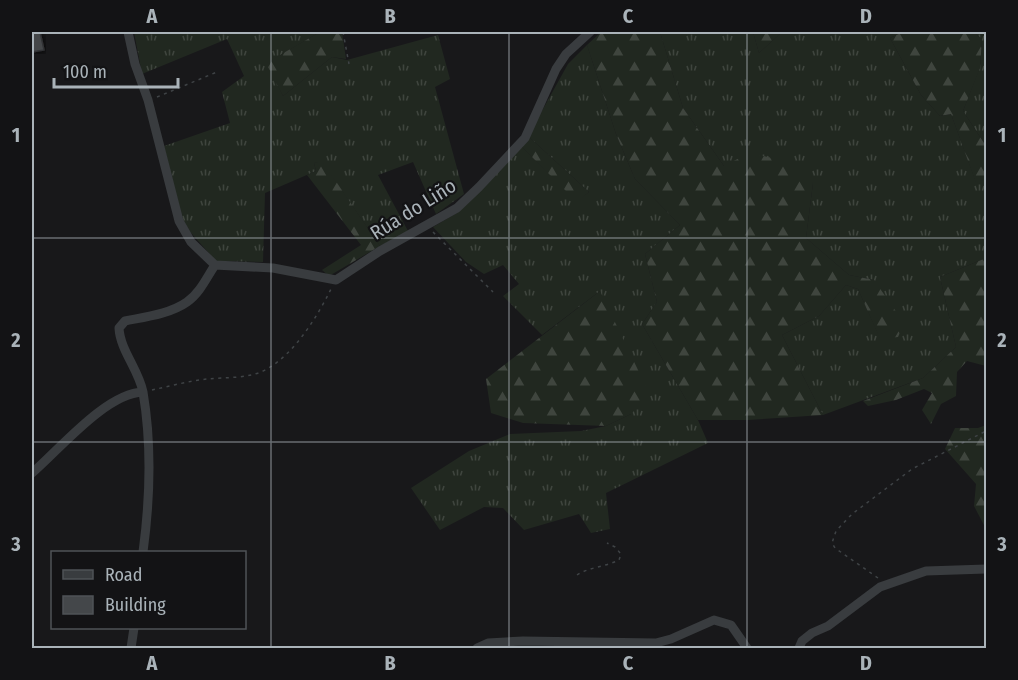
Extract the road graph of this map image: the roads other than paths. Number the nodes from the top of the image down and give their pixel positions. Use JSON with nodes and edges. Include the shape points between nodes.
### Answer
{"nodes":[{"id":1,"x":128,"y":32,"type":"edge"},
{"id":2,"x":590,"y":32,"type":"edge"},
{"id":3,"x":215,"y":265,"type":"junction"},
{"id":4,"x":143,"y":392,"type":"junction"},
{"id":5,"x":32,"y":473,"type":"edge"},
{"id":6,"x":143,"y":551,"type":"edge"},
{"id":7,"x":987,"y":569,"type":"edge"},
{"id":8,"x":134,"y":629,"type":"edge"},
{"id":9,"x":656,"y":646,"type":"edge"},
{"id":10,"x":131,"y":648,"type":"edge"},
{"id":11,"x":477,"y":648,"type":"edge"},
{"id":12,"x":747,"y":648,"type":"edge"},
{"id":13,"x":799,"y":648,"type":"edge"}],
"edges":[{"from":1,"to":3,"type":"street","via":[[179,221],[191,242]]},
{"from":2,"to":3,"type":"street","name":"Rúa do Liño","via":[[556,69],[525,138],[457,207],[336,280],[273,268]]},
{"from":3,"to":4,"type":"street","via":[[188,302],[122,323],[119,332]]},
{"from":4,"to":5,"type":"street","via":[[117,400],[94,414]]},
{"from":4,"to":6,"type":"street","via":[[149,503]]},
{"from":7,"to":13,"type":"street","via":[[926,572],[880,586],[828,626],[812,633]]},
{"from":8,"to":10,"type":"street"},
{"from":9,"to":11,"type":"street","via":[[523,641],[488,643]]},
{"from":9,"to":12,"type":"street","via":[[714,620],[731,626]]}]}
